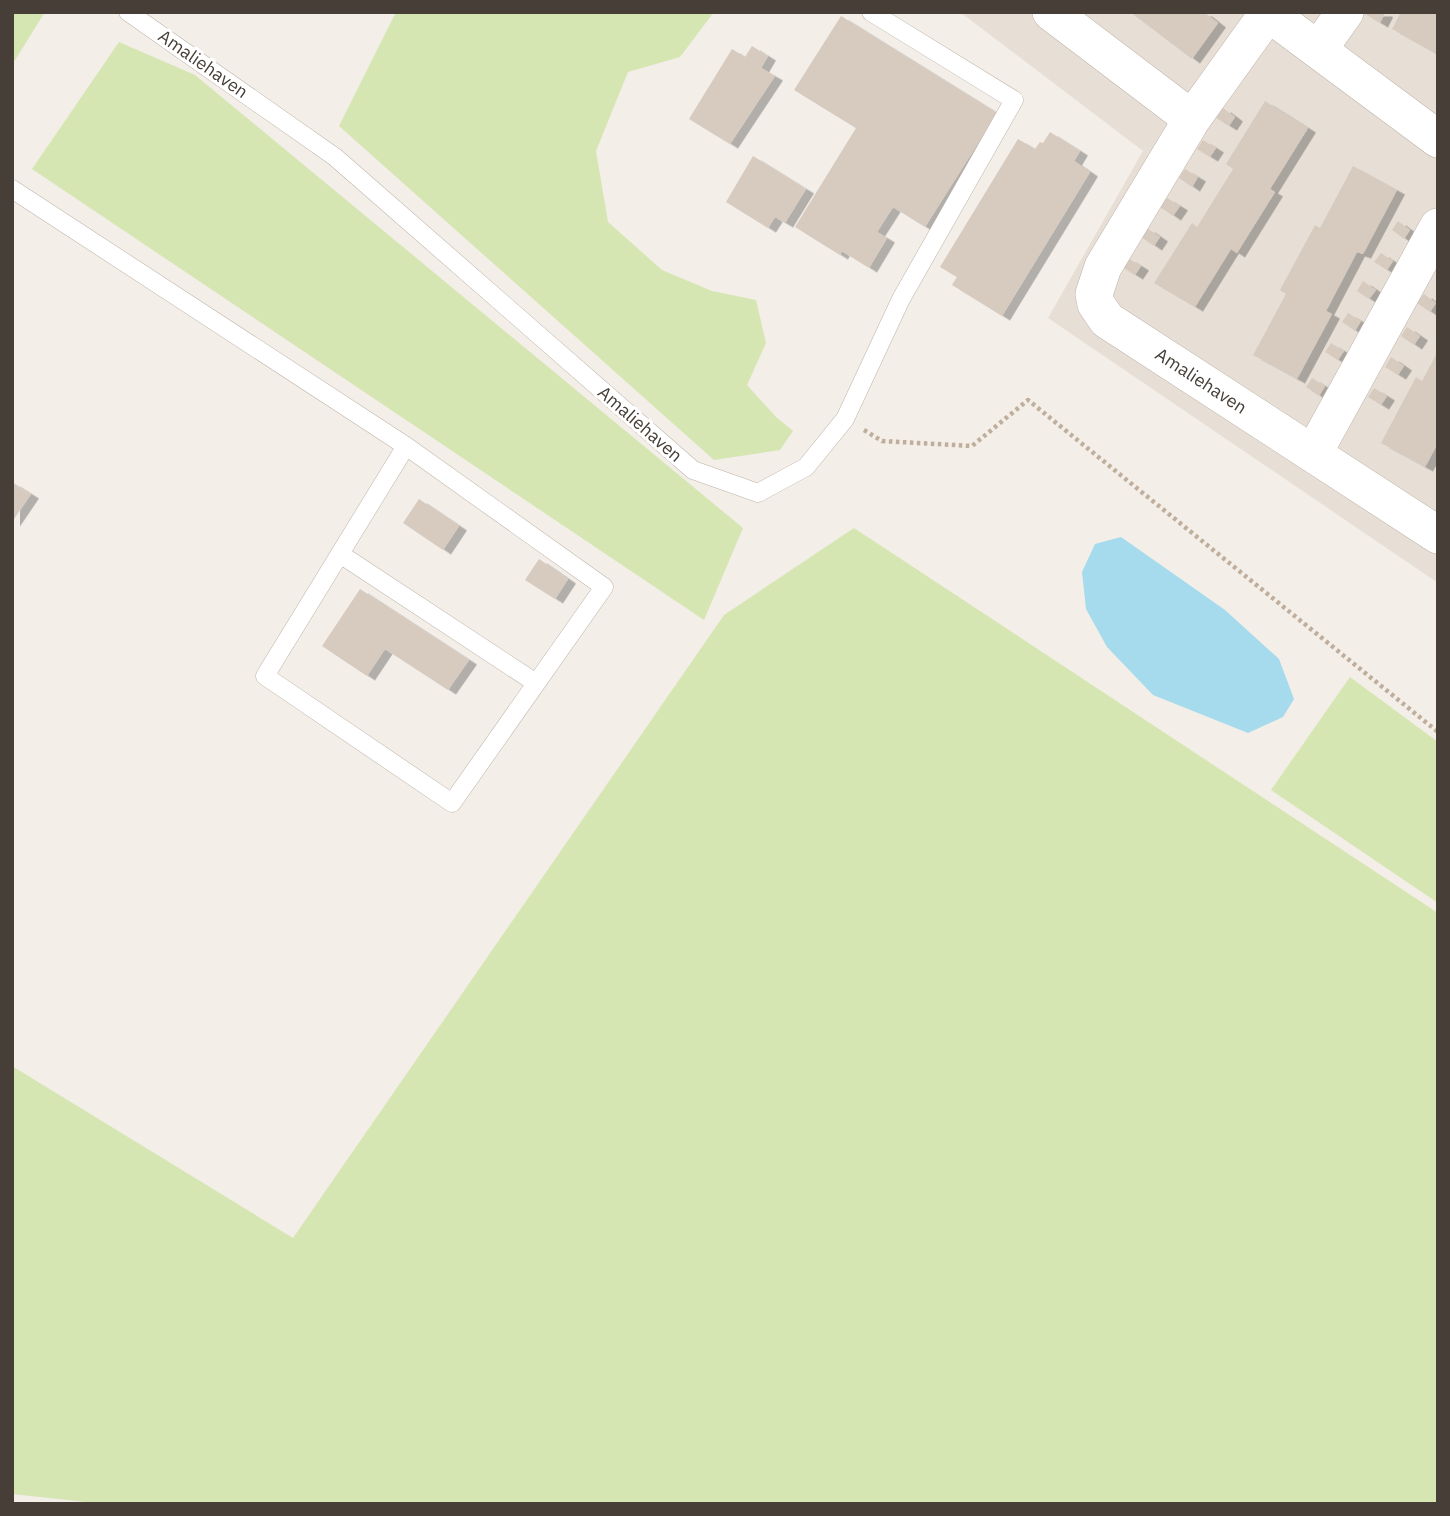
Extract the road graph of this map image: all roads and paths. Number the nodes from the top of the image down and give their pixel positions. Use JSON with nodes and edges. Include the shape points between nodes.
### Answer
{"nodes":[{"id":1,"x":128,"y":12,"type":"edge"},
{"id":2,"x":871,"y":12,"type":"edge"},
{"id":3,"x":1051,"y":12,"type":"edge"},
{"id":4,"x":1345,"y":12,"type":"edge"},
{"id":5,"x":1268,"y":13,"type":"edge"},
{"id":6,"x":1318,"y":50,"type":"junction"},
{"id":7,"x":1192,"y":119,"type":"junction"},
{"id":8,"x":1438,"y":139,"type":"edge"},
{"id":9,"x":12,"y":189,"type":"edge"},
{"id":10,"x":1438,"y":227,"type":"edge"},
{"id":11,"x":845,"y":419,"type":"junction"},
{"id":12,"x":406,"y":446,"type":"junction"},
{"id":13,"x":1313,"y":454,"type":"junction"},
{"id":14,"x":1438,"y":535,"type":"edge"},
{"id":15,"x":340,"y":554,"type":"junction"},
{"id":16,"x":536,"y":683,"type":"junction"},
{"id":17,"x":1438,"y":732,"type":"edge"}],
"edges":[{"from":1,"to":11,"type":"lane","name":"Amaliehaven","via":[[335,157],[693,470],[758,493],[806,467]]},
{"from":2,"to":11,"type":"lane","name":"Amaliehaven","via":[[1014,100],[901,299]]},
{"from":3,"to":7,"type":"street"},
{"from":4,"to":6,"type":"street"},
{"from":5,"to":6,"type":"street","name":"Amaliehaven"},
{"from":5,"to":7,"type":"street","name":"Amaliehaven"},
{"from":6,"to":8,"type":"street","name":"Amaliehaven"},
{"from":7,"to":13,"type":"street","name":"Amaliehaven","via":[[1103,267],[1094,294],[1096,304],[1107,320]]},
{"from":9,"to":12,"type":"lane"},
{"from":10,"to":13,"type":"street"},
{"from":11,"to":17,"type":"path","via":[[882,442],[972,446],[1028,400]]},
{"from":12,"to":15,"type":"lane"},
{"from":12,"to":16,"type":"lane","via":[[604,587]]},
{"from":13,"to":14,"type":"street","name":"Amaliehaven"},
{"from":15,"to":16,"type":"lane"},
{"from":15,"to":16,"type":"lane","via":[[265,676],[452,803]]}]}
